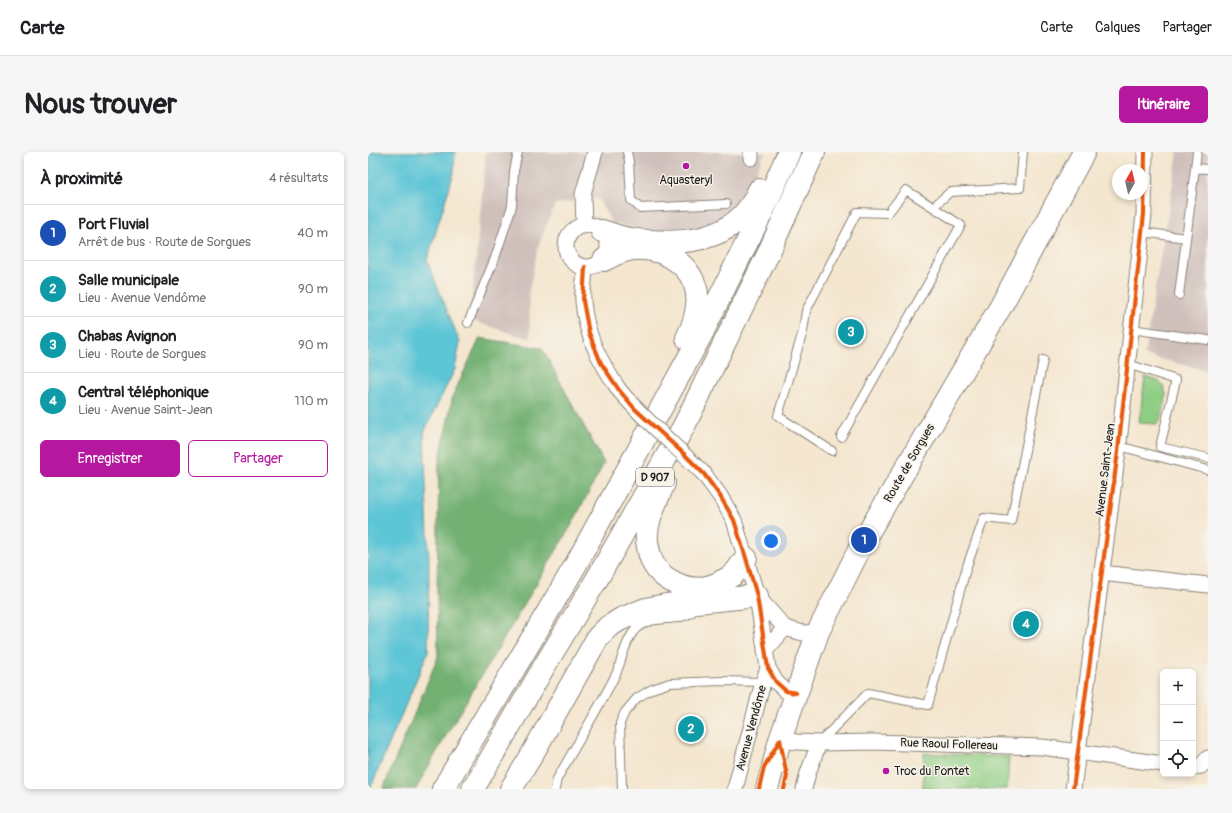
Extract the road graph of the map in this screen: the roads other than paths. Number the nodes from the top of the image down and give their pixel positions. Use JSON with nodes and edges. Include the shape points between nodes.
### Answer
{"nodes":[{"id":1,"x":518,"y":152,"type":"edge"},
{"id":2,"x":595,"y":152,"type":"edge"},
{"id":3,"x":627,"y":152,"type":"edge"},
{"id":4,"x":774,"y":152,"type":"edge"},
{"id":5,"x":788,"y":152,"type":"edge"},
{"id":6,"x":814,"y":152,"type":"edge"},
{"id":7,"x":1023,"y":152,"type":"edge"},
{"id":8,"x":1084,"y":152,"type":"edge"},
{"id":9,"x":1145,"y":152,"type":"edge"},
{"id":10,"x":1197,"y":152,"type":"edge"},
{"id":11,"x":1195,"y":168,"type":"junction"},
{"id":12,"x":1208,"y":169,"type":"edge"},
{"id":13,"x":726,"y":204,"type":"dead end"},
{"id":14,"x":933,"y":207,"type":"junction"},
{"id":15,"x":593,"y":228,"type":"junction"},
{"id":16,"x":1142,"y":232,"type":"junction"},
{"id":17,"x":1186,"y":238,"type":"junction"},
{"id":18,"x":595,"y":263,"type":"junction"},
{"id":19,"x":1179,"y":295,"type":"dead end"},
{"id":20,"x":468,"y":323,"type":"dead end"},
{"id":21,"x":1131,"y":329,"type":"junction"},
{"id":22,"x":1208,"y":340,"type":"edge"},
{"id":23,"x":1043,"y":360,"type":"dead end"},
{"id":24,"x":1128,"y":364,"type":"junction"},
{"id":25,"x":684,"y":426,"type":"junction"},
{"id":26,"x":840,"y":437,"type":"dead end"},
{"id":27,"x":1118,"y":446,"type":"junction"},
{"id":28,"x":832,"y":451,"type":"dead end"},
{"id":29,"x":1208,"y":458,"type":"edge"},
{"id":30,"x":1208,"y":470,"type":"edge"},
{"id":31,"x":746,"y":558,"type":"junction"},
{"id":32,"x":575,"y":566,"type":"junction"},
{"id":33,"x":1101,"y":573,"type":"junction"},
{"id":34,"x":1208,"y":585,"type":"edge"},
{"id":35,"x":757,"y":596,"type":"junction"},
{"id":36,"x":701,"y":602,"type":"junction"},
{"id":37,"x":785,"y":628,"type":"junction"},
{"id":38,"x":818,"y":632,"type":"junction"},
{"id":39,"x":765,"y":651,"type":"junction"},
{"id":40,"x":768,"y":668,"type":"junction"},
{"id":41,"x":763,"y":682,"type":"junction"},
{"id":42,"x":796,"y":693,"type":"junction"},
{"id":43,"x":780,"y":740,"type":"junction"},
{"id":44,"x":819,"y":743,"type":"junction"},
{"id":45,"x":1077,"y":752,"type":"junction"},
{"id":46,"x":1208,"y":758,"type":"edge"},
{"id":47,"x":1160,"y":764,"type":"edge"},
{"id":48,"x":1196,"y":767,"type":"edge"},
{"id":49,"x":443,"y":789,"type":"edge"},
{"id":50,"x":473,"y":789,"type":"edge"},
{"id":51,"x":511,"y":789,"type":"edge"},
{"id":52,"x":555,"y":789,"type":"edge"},
{"id":53,"x":622,"y":789,"type":"edge"},
{"id":54,"x":735,"y":789,"type":"edge"},
{"id":55,"x":767,"y":789,"type":"edge"},
{"id":56,"x":804,"y":789,"type":"edge"},
{"id":57,"x":1073,"y":789,"type":"edge"}],
"edges":[{"from":1,"to":20,"type":"lane","via":[[512,206],[495,258]]},
{"from":2,"to":15,"type":"street","via":[[583,194]]},
{"from":3,"to":13,"type":"lane","via":[[631,200],[640,208]]},
{"from":4,"to":15,"type":"main road","via":[[756,197],[738,220],[722,231],[703,238],[674,242],[631,240]]},
{"from":5,"to":32,"type":"main road","number":"D 907","via":[[766,204],[700,337]]},
{"from":6,"to":25,"type":"main road","number":"D 907","via":[[768,254]]},
{"from":7,"to":14,"type":"lane","via":[[1020,188],[950,192]]},
{"from":8,"to":38,"type":"main road","name":"Route de Sorgues","via":[[1001,306],[864,540]]},
{"from":9,"to":16,"type":"street","name":"Avenue Saint-Jean"},
{"from":10,"to":11,"type":"lane"},
{"from":11,"to":12,"type":"lane"},
{"from":11,"to":17,"type":"lane"},
{"from":14,"to":26,"type":"lane","via":[[960,225]]},
{"from":14,"to":28,"type":"lane","via":[[906,190],[888,213],[857,212],[806,311],[803,332],[778,416]]},
{"from":15,"to":18,"type":"street","via":[[606,237],[608,245],[607,252]]},
{"from":15,"to":18,"type":"street","via":[[577,228],[571,233],[566,247],[572,261],[578,265]]},
{"from":16,"to":17,"type":"lane"},
{"from":16,"to":21,"type":"street","name":"Avenue Saint-Jean"},
{"from":17,"to":19,"type":"lane"},
{"from":18,"to":31,"type":"street","bridge":true,"via":[[583,300],[589,332],[601,362],[635,409],[704,474],[734,520]]},
{"from":18,"to":32,"type":"main road","via":[[632,249],[663,253],[688,272],[693,282],[697,305],[691,330]]},
{"from":21,"to":22,"type":"lane"},
{"from":21,"to":24,"type":"street","name":"Avenue Saint-Jean"},
{"from":23,"to":44,"type":"lane","via":[[1011,521],[984,518],[967,566],[928,705],[868,693]]},
{"from":24,"to":27,"type":"street","name":"Avenue Saint-Jean"},
{"from":24,"to":29,"type":"lane","via":[[1176,380],[1160,448]]},
{"from":25,"to":31,"type":"main road","via":[[648,525],[647,540],[654,566],[676,583],[689,588],[702,588],[733,574]]},
{"from":25,"to":50,"type":"main road","number":"D 907"},
{"from":27,"to":30,"type":"lane"},
{"from":27,"to":33,"type":"street","name":"Avenue Saint-Jean"},
{"from":31,"to":35,"type":"street"},
{"from":32,"to":49,"type":"main road","number":"D 907"},
{"from":33,"to":34,"type":"street"},
{"from":33,"to":45,"type":"street","name":"Avenue Saint-Jean"},
{"from":35,"to":36,"type":"main road"},
{"from":35,"to":37,"type":"street"},
{"from":35,"to":39,"type":"street"},
{"from":36,"to":51,"type":"main road","via":[[666,605],[636,612],[608,627],[598,637]]},
{"from":36,"to":52,"type":"lane","via":[[691,613],[656,619],[635,631],[612,682],[557,779]]},
{"from":37,"to":38,"type":"street"},
{"from":37,"to":39,"type":"street"},
{"from":38,"to":42,"type":"main road","name":"Route de Sorgues"},
{"from":39,"to":40,"type":"street"},
{"from":40,"to":41,"type":"street","name":"Avenue Vendôme"},
{"from":40,"to":42,"type":"street","via":[[776,682],[786,691]]},
{"from":41,"to":53,"type":"lane","via":[[670,684],[652,688],[637,698],[624,712],[620,723]]},
{"from":41,"to":54,"type":"street","name":"Avenue Vendôme"},
{"from":42,"to":43,"type":"main road","name":"Route de Sorgues"},
{"from":43,"to":44,"type":"street","name":"Rue Raoul Follereau"},
{"from":43,"to":55,"type":"main road","name":"Route de Sorgues"},
{"from":44,"to":45,"type":"street","name":"Rue Raoul Follereau","via":[[1042,746]]},
{"from":44,"to":56,"type":"street"},
{"from":45,"to":47,"type":"street","name":"Rue Raoul Follereau"},
{"from":45,"to":57,"type":"street","name":"Avenue Saint-Jean"},
{"from":46,"to":48,"type":"street","via":[[1201,766]]}]}
